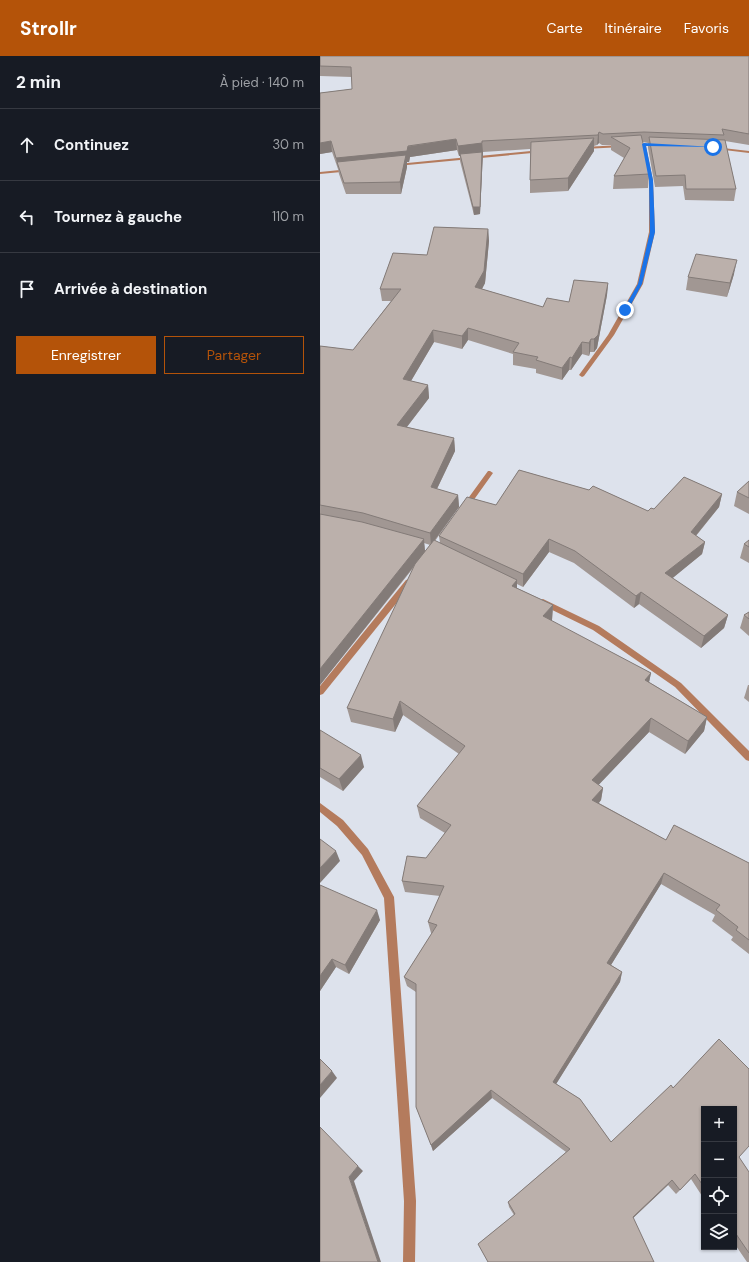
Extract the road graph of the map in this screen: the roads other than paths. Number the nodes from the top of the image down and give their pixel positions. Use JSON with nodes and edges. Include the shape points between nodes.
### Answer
{"nodes":[{"id":1,"x":644,"y":144,"type":"junction"},
{"id":2,"x":667,"y":145,"type":"edge"},
{"id":3,"x":713,"y":147,"type":"edge"},
{"id":4,"x":579,"y":149,"type":"edge"},
{"id":5,"x":548,"y":151,"type":"edge"},
{"id":6,"x":749,"y":152,"type":"edge"},
{"id":7,"x":389,"y":166,"type":"edge"},
{"id":8,"x":358,"y":169,"type":"edge"},
{"id":9,"x":320,"y":173,"type":"edge"},
{"id":10,"x":582,"y":375,"type":"dead end"},
{"id":11,"x":490,"y":473,"type":"dead end"},
{"id":12,"x":462,"y":512,"type":"edge"},
{"id":13,"x":415,"y":574,"type":"edge"},
{"id":14,"x":538,"y":600,"type":"edge"},
{"id":15,"x":320,"y":692,"type":"edge"},
{"id":16,"x":749,"y":757,"type":"edge"},
{"id":17,"x":320,"y":807,"type":"edge"},
{"id":18,"x":409,"y":1262,"type":"edge"}],
"edges":[{"from":1,"to":2,"type":"street"},
{"from":1,"to":4,"type":"street"},
{"from":1,"to":10,"type":"street","via":[[651,180],[652,232],[640,284],[611,335]]},
{"from":3,"to":6,"type":"street"},
{"from":5,"to":7,"type":"street"},
{"from":8,"to":9,"type":"street"},
{"from":11,"to":12,"type":"street"},
{"from":13,"to":15,"type":"street"},
{"from":14,"to":16,"type":"street","via":[[596,628],[678,685]]},
{"from":17,"to":18,"type":"street","via":[[340,823],[365,852],[390,897],[410,1201]]}]}
